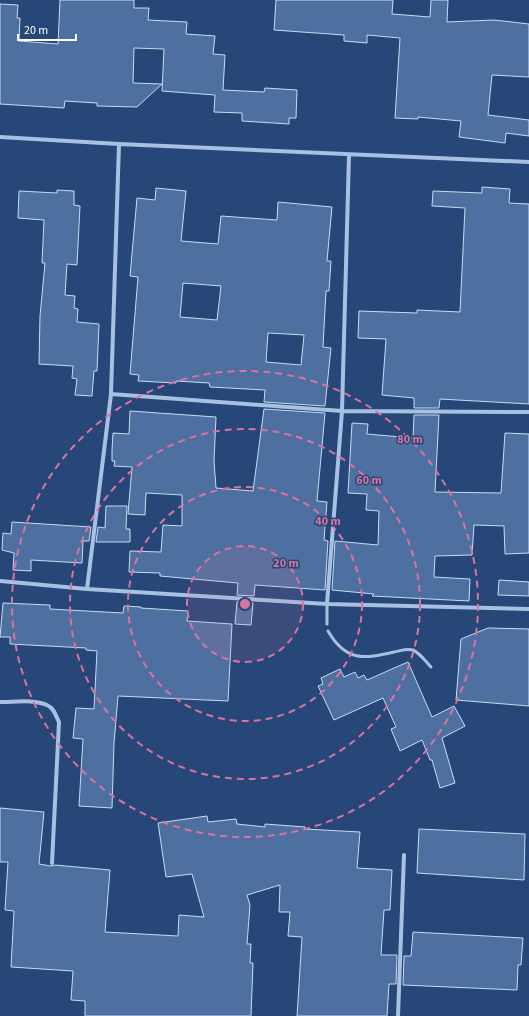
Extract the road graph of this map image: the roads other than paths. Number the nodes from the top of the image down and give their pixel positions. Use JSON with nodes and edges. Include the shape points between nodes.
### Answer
{"nodes":[{"id":1,"x":0,"y":137,"type":"edge"},
{"id":2,"x":119,"y":144,"type":"junction"},
{"id":3,"x":349,"y":155,"type":"junction"},
{"id":4,"x":529,"y":162,"type":"edge"},
{"id":5,"x":111,"y":394,"type":"junction"},
{"id":6,"x":342,"y":411,"type":"junction"},
{"id":7,"x":529,"y":412,"type":"edge"},
{"id":8,"x":0,"y":581,"type":"edge"},
{"id":9,"x":87,"y":589,"type":"junction"},
{"id":10,"x":327,"y":604,"type":"junction"},
{"id":11,"x":529,"y":609,"type":"edge"},
{"id":12,"x":327,"y":624,"type":"dead end"},
{"id":13,"x":328,"y":631,"type":"dead end"},
{"id":14,"x":431,"y":667,"type":"dead end"},
{"id":15,"x":0,"y":702,"type":"edge"},
{"id":16,"x":404,"y":855,"type":"dead end"},
{"id":17,"x":52,"y":864,"type":"dead end"},
{"id":18,"x":398,"y":1016,"type":"edge"}],
"edges":[{"from":1,"to":2,"type":"street"},
{"from":2,"to":3,"type":"street"},
{"from":2,"to":5,"type":"street"},
{"from":3,"to":4,"type":"street"},
{"from":3,"to":6,"type":"street"},
{"from":5,"to":6,"type":"street"},
{"from":5,"to":9,"type":"street"},
{"from":6,"to":7,"type":"street"},
{"from":6,"to":10,"type":"street"},
{"from":8,"to":9,"type":"street"},
{"from":9,"to":10,"type":"street"},
{"from":10,"to":11,"type":"street"},
{"from":10,"to":12,"type":"lane"},
{"from":13,"to":14,"type":"lane","via":[[347,653],[358,657],[371,658],[413,650]]},
{"from":15,"to":17,"type":"street","via":[[35,702],[47,705],[59,722]]},
{"from":16,"to":18,"type":"street"}]}
